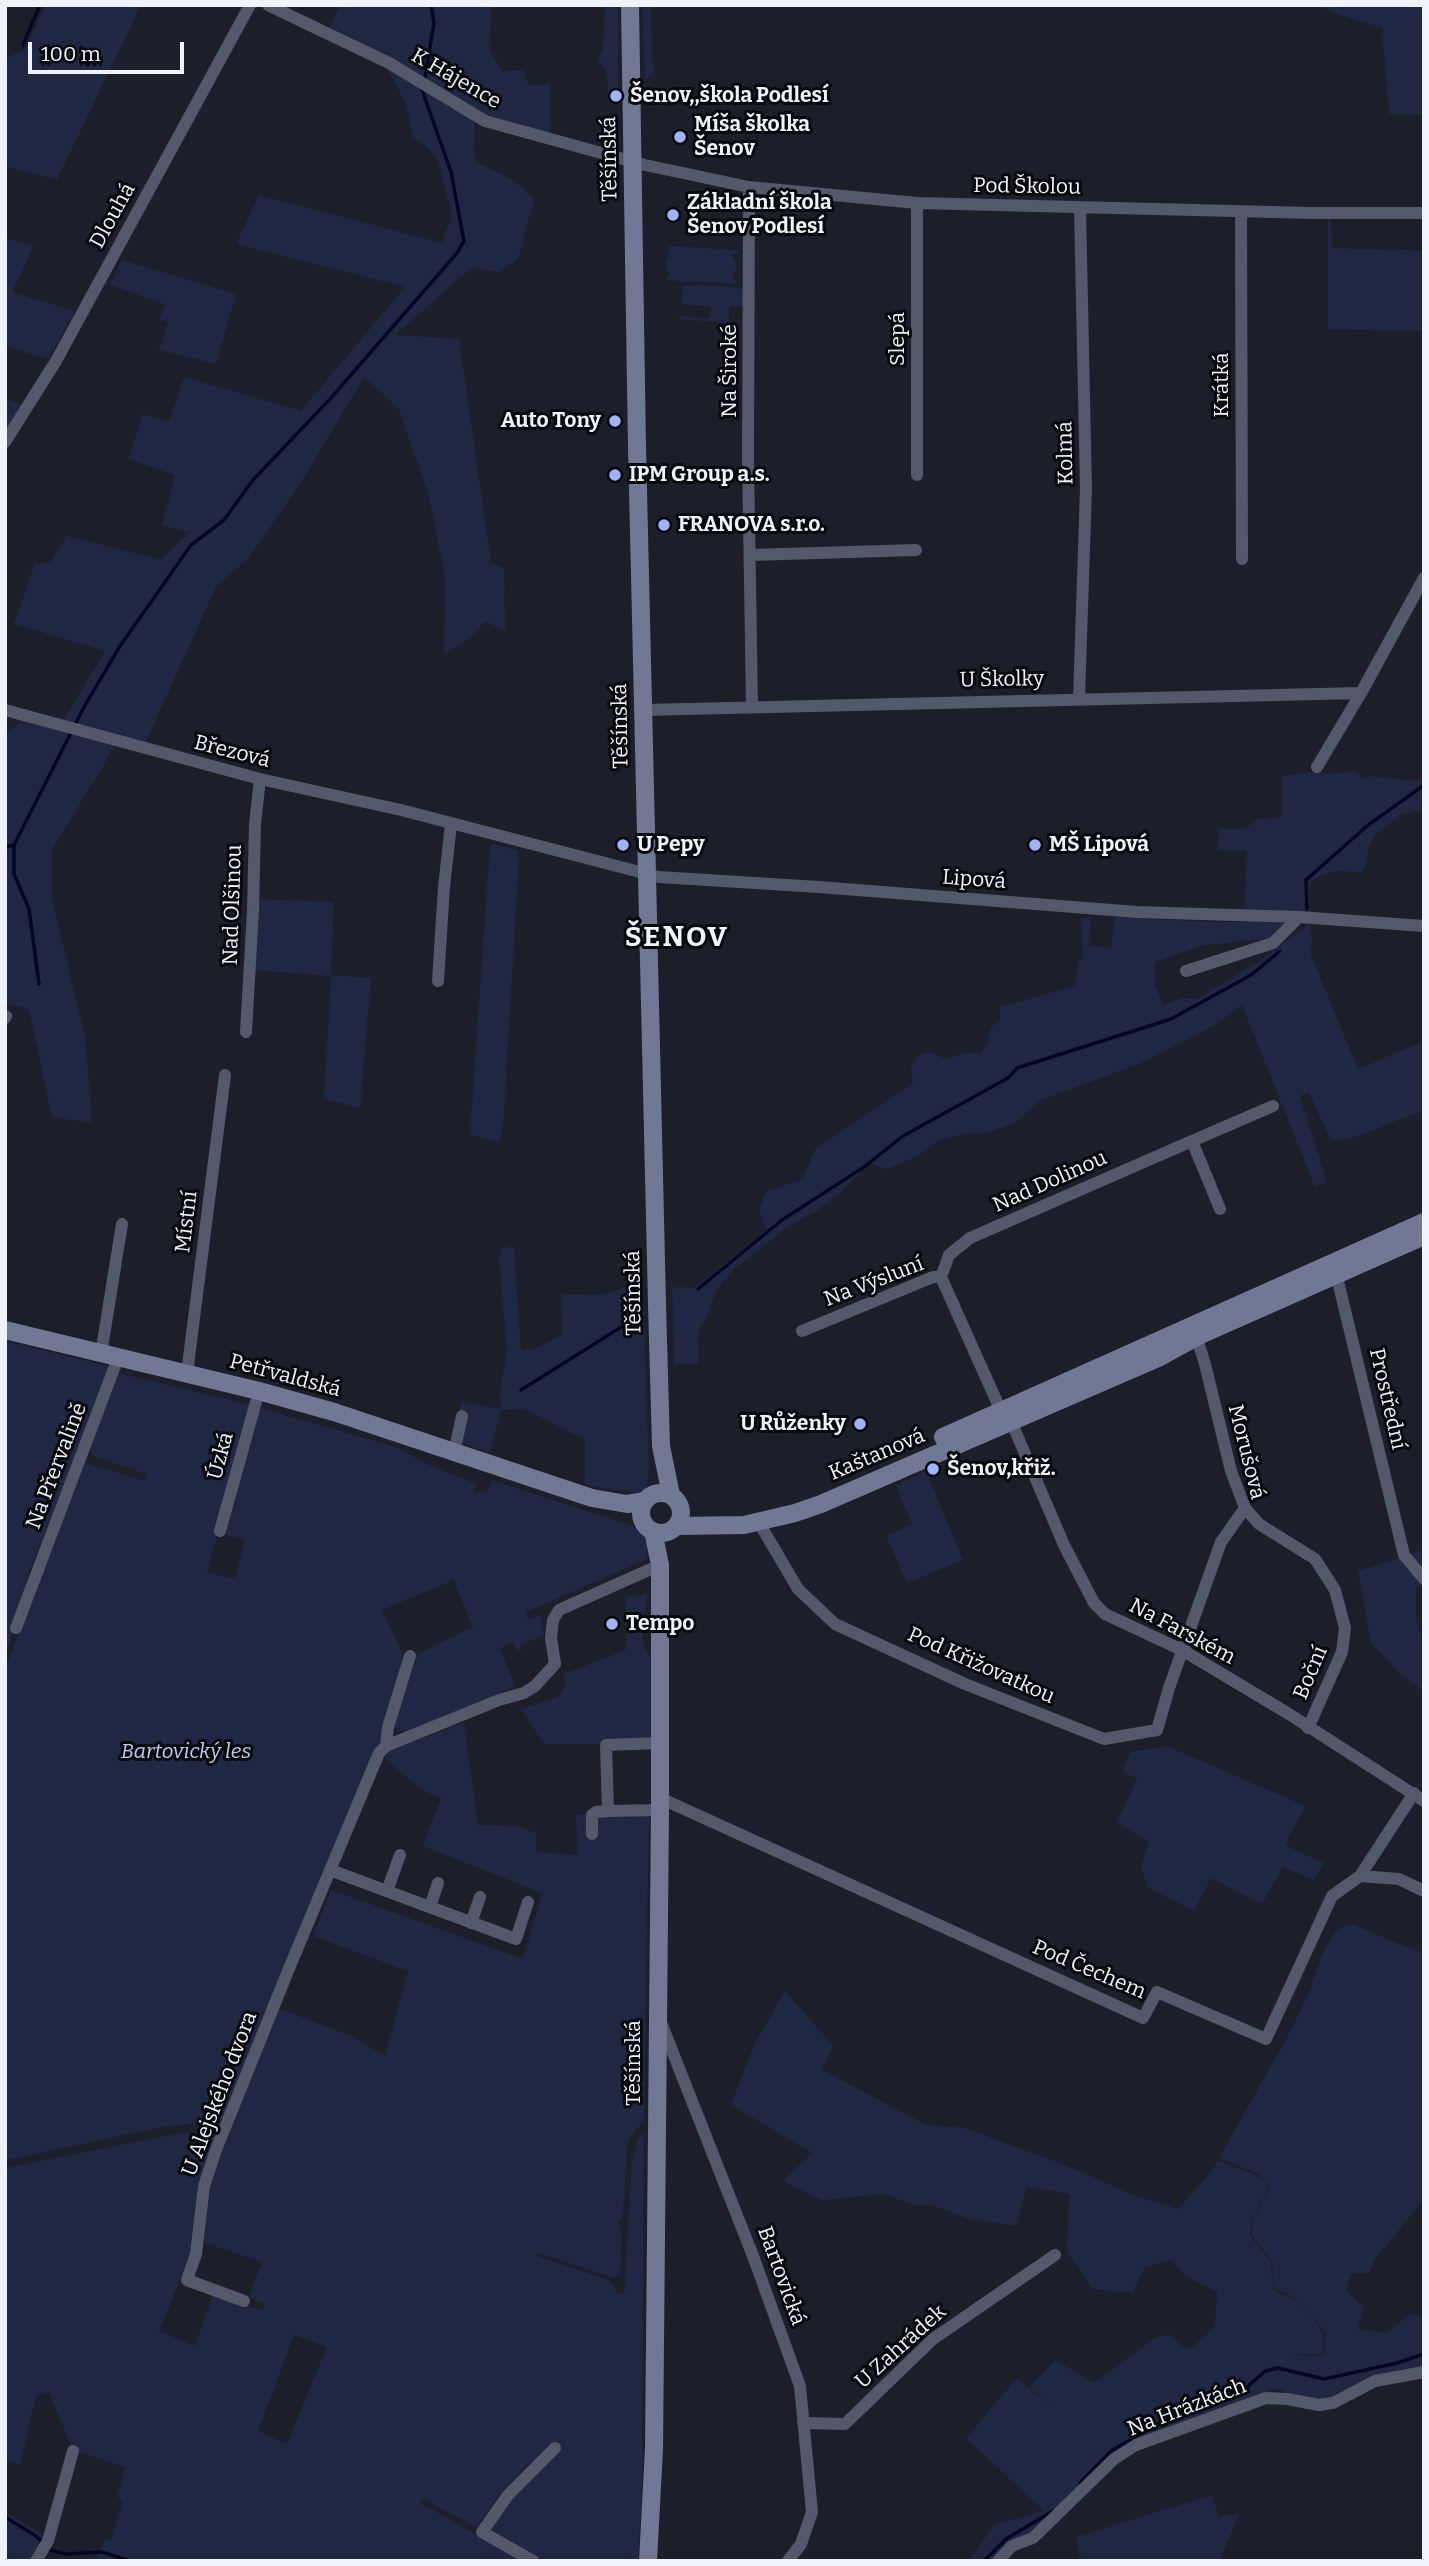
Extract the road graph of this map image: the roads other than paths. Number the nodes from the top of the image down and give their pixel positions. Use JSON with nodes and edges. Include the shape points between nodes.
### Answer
{"nodes":[{"id":1,"x":250,"y":5,"type":"edge"},
{"id":2,"x":268,"y":5,"type":"edge"},
{"id":3,"x":630,"y":5,"type":"edge"},
{"id":4,"x":634,"y":162,"type":"junction"},
{"id":5,"x":749,"y":187,"type":"junction"},
{"id":6,"x":917,"y":203,"type":"junction"},
{"id":7,"x":1080,"y":208,"type":"junction"},
{"id":8,"x":1241,"y":211,"type":"junction"},
{"id":9,"x":1424,"y":213,"type":"edge"},
{"id":10,"x":5,"y":442,"type":"edge"},
{"id":11,"x":917,"y":475,"type":"dead end"},
{"id":12,"x":916,"y":550,"type":"dead end"},
{"id":13,"x":750,"y":555,"type":"junction"},
{"id":14,"x":1242,"y":559,"type":"dead end"},
{"id":15,"x":1424,"y":578,"type":"edge"},
{"id":16,"x":1361,"y":692,"type":"junction"},
{"id":17,"x":1079,"y":698,"type":"junction"},
{"id":18,"x":752,"y":707,"type":"junction"},
{"id":19,"x":5,"y":710,"type":"edge"},
{"id":20,"x":644,"y":710,"type":"junction"},
{"id":21,"x":1317,"y":767,"type":"dead end"},
{"id":22,"x":260,"y":779,"type":"junction"},
{"id":23,"x":451,"y":824,"type":"junction"},
{"id":24,"x":648,"y":874,"type":"junction"},
{"id":25,"x":1299,"y":917,"type":"junction"},
{"id":26,"x":1424,"y":926,"type":"edge"},
{"id":27,"x":1186,"y":971,"type":"dead end"},
{"id":28,"x":438,"y":981,"type":"dead end"},
{"id":29,"x":246,"y":1032,"type":"dead end"},
{"id":30,"x":225,"y":1075,"type":"dead end"},
{"id":31,"x":1273,"y":1106,"type":"dead end"},
{"id":32,"x":1192,"y":1141,"type":"junction"},
{"id":33,"x":1220,"y":1209,"type":"dead end"},
{"id":34,"x":1424,"y":1222,"type":"edge"},
{"id":35,"x":122,"y":1224,"type":"dead end"},
{"id":36,"x":1424,"y":1236,"type":"edge"},
{"id":37,"x":1335,"y":1268,"type":"junction"},
{"id":38,"x":941,"y":1277,"type":"junction"},
{"id":39,"x":5,"y":1330,"type":"edge"},
{"id":40,"x":802,"y":1331,"type":"dead end"},
{"id":41,"x":1195,"y":1331,"type":"junction"},
{"id":42,"x":110,"y":1356,"type":"junction"},
{"id":43,"x":187,"y":1373,"type":"junction"},
{"id":44,"x":259,"y":1391,"type":"junction"},
{"id":45,"x":462,"y":1416,"type":"dead end"},
{"id":46,"x":1006,"y":1416,"type":"junction"},
{"id":47,"x":454,"y":1453,"type":"junction"},
{"id":48,"x":592,"y":1498,"type":"junction"},
{"id":49,"x":663,"y":1499,"type":"junction"},
{"id":50,"x":1245,"y":1508,"type":"junction"},
{"id":51,"x":758,"y":1521,"type":"junction"},
{"id":52,"x":714,"y":1526,"type":"junction"},
{"id":53,"x":660,"y":1527,"type":"junction"},
{"id":54,"x":220,"y":1531,"type":"dead end"},
{"id":55,"x":660,"y":1565,"type":"junction"},
{"id":56,"x":1424,"y":1579,"type":"edge"},
{"id":57,"x":16,"y":1628,"type":"dead end"},
{"id":58,"x":1182,"y":1650,"type":"junction"},
{"id":59,"x":410,"y":1656,"type":"dead end"},
{"id":60,"x":1308,"y":1728,"type":"junction"},
{"id":61,"x":660,"y":1743,"type":"junction"},
{"id":62,"x":386,"y":1746,"type":"junction"},
{"id":63,"x":1419,"y":1797,"type":"edge"},
{"id":64,"x":660,"y":1804,"type":"junction"},
{"id":65,"x":608,"y":1811,"type":"junction"},
{"id":66,"x":592,"y":1833,"type":"dead end"},
{"id":67,"x":400,"y":1856,"type":"dead end"},
{"id":68,"x":330,"y":1870,"type":"junction"},
{"id":69,"x":1360,"y":1876,"type":"junction"},
{"id":70,"x":438,"y":1882,"type":"dead end"},
{"id":71,"x":387,"y":1891,"type":"junction"},
{"id":72,"x":1424,"y":1891,"type":"edge"},
{"id":73,"x":480,"y":1897,"type":"dead end"},
{"id":74,"x":528,"y":1902,"type":"dead end"},
{"id":75,"x":430,"y":1907,"type":"junction"},
{"id":76,"x":471,"y":1923,"type":"junction"},
{"id":77,"x":657,"y":2012,"type":"junction"},
{"id":78,"x":1055,"y":2255,"type":"dead end"},
{"id":79,"x":244,"y":2301,"type":"dead end"},
{"id":80,"x":1424,"y":2372,"type":"edge"},
{"id":81,"x":803,"y":2423,"type":"junction"},
{"id":82,"x":555,"y":2448,"type":"dead end"},
{"id":83,"x":73,"y":2451,"type":"dead end"},
{"id":84,"x":36,"y":2561,"type":"edge"},
{"id":85,"x":533,"y":2561,"type":"edge"},
{"id":86,"x":648,"y":2561,"type":"edge"},
{"id":87,"x":788,"y":2561,"type":"edge"},
{"id":88,"x":999,"y":2561,"type":"edge"}],
"edges":[{"from":1,"to":10,"type":"street","name":"Dlouhá","via":[[56,361]]},
{"from":2,"to":4,"type":"street","name":"K Hájence","via":[[389,63],[485,121]]},
{"from":3,"to":4,"type":"main road","name":"Těšínská"},
{"from":4,"to":5,"type":"street","name":"Pod Školou"},
{"from":4,"to":20,"type":"main road","name":"Těšínská"},
{"from":5,"to":6,"type":"street","name":"Pod Školou"},
{"from":5,"to":13,"type":"street","name":"Na Široké"},
{"from":6,"to":7,"type":"street","name":"Pod Školou"},
{"from":6,"to":11,"type":"street","name":"Slepá"},
{"from":7,"to":8,"type":"street","name":"Pod Školou"},
{"from":7,"to":17,"type":"street","name":"Kolmá","via":[[1086,489]]},
{"from":8,"to":9,"type":"street","name":"Pod Školou"},
{"from":8,"to":14,"type":"street","name":"Krátká"},
{"from":12,"to":13,"type":"street"},
{"from":13,"to":18,"type":"street","name":"Na Široké"},
{"from":15,"to":16,"type":"street"},
{"from":16,"to":17,"type":"street","name":"U Školky"},
{"from":16,"to":21,"type":"street"},
{"from":17,"to":18,"type":"street","name":"U Školky"},
{"from":18,"to":20,"type":"street","name":"U Školky"},
{"from":19,"to":22,"type":"street","name":"Březová"},
{"from":20,"to":24,"type":"main road","name":"Těšínská"},
{"from":22,"to":23,"type":"street","name":"Březová"},
{"from":22,"to":29,"type":"street","name":"Nad Olšinou"},
{"from":23,"to":24,"type":"street","name":"Březová"},
{"from":23,"to":28,"type":"street"},
{"from":24,"to":25,"type":"street","name":"Lipová","via":[[1150,912]]},
{"from":24,"to":49,"type":"main road","name":"Těšínská"},
{"from":25,"to":26,"type":"street","name":"Lipová"},
{"from":25,"to":27,"type":"street","via":[[1273,943]]},
{"from":30,"to":43,"type":"street","name":"Místní"},
{"from":31,"to":32,"type":"street","name":"Nad Dolinou"},
{"from":32,"to":33,"type":"street"},
{"from":32,"to":38,"type":"street","name":"Nad Dolinou","via":[[970,1238],[949,1255]]},
{"from":34,"to":37,"type":"main road","name":"Kaštanová"},
{"from":35,"to":42,"type":"street"},
{"from":36,"to":37,"type":"main road","name":"Kaštanová"},
{"from":37,"to":41,"type":"main road","name":"Kaštanová"},
{"from":37,"to":56,"type":"street","name":"Prostřední","via":[[1404,1555]]},
{"from":38,"to":40,"type":"street","name":"Na Výsluní","via":[[933,1276]]},
{"from":38,"to":46,"type":"street","name":"Na Výsluní"},
{"from":39,"to":42,"type":"main road","name":"Petřvaldská"},
{"from":41,"to":46,"type":"main road","name":"Kaštanová","via":[[1158,1358]]},
{"from":41,"to":50,"type":"street","name":"Morušová"},
{"from":42,"to":43,"type":"main road","name":"Petřvaldská"},
{"from":42,"to":57,"type":"street","name":"Na Přervalině"},
{"from":43,"to":44,"type":"main road","name":"Petřvaldská"},
{"from":44,"to":47,"type":"main road","name":"Petřvaldská"},
{"from":44,"to":54,"type":"street","name":"Úzká"},
{"from":45,"to":47,"type":"street"},
{"from":46,"to":51,"type":"main road","name":"Kaštanová","via":[[821,1504]]},
{"from":46,"to":58,"type":"street","name":"Na Farském","via":[[1094,1602],[1105,1615]]},
{"from":47,"to":48,"type":"main road","name":"Petřvaldská"},
{"from":48,"to":49,"type":"main road","name":"Petřvaldská","via":[[627,1504]]},
{"from":48,"to":53,"type":"main road","name":"Petřvaldská"},
{"from":49,"to":52,"type":"main road"},
{"from":49,"to":53,"type":"main road","via":[[642,1511]]},
{"from":49,"to":53,"type":"main road","via":[[681,1517]]},
{"from":50,"to":58,"type":"street","name":"Morušová","via":[[1221,1542]]},
{"from":50,"to":60,"type":"street","name":"Boční","via":[[1259,1524],[1315,1559],[1335,1590],[1345,1628],[1342,1651]]},
{"from":51,"to":52,"type":"main road","name":"Kaštanová"},
{"from":51,"to":58,"type":"street","name":"Pod Křižovatkou","via":[[798,1589],[835,1623],[965,1684],[1104,1739],[1157,1730]]},
{"from":52,"to":53,"type":"main road","name":"Kaštanová"},
{"from":53,"to":55,"type":"main road","name":"Těšínská"},
{"from":55,"to":61,"type":"main road","name":"Těšínská"},
{"from":55,"to":62,"type":"street","via":[[559,1611],[551,1638],[555,1664],[536,1686]]},
{"from":58,"to":60,"type":"street","name":"Na Farském"},
{"from":59,"to":62,"type":"street","name":"U Alejského dvora"},
{"from":60,"to":63,"type":"street","name":"Na Farském"},
{"from":61,"to":64,"type":"main road","name":"Těšínská"},
{"from":61,"to":65,"type":"street","via":[[606,1745]]},
{"from":62,"to":68,"type":"street","name":"U Alejského dvora","via":[[372,1767]]},
{"from":63,"to":69,"type":"street","name":"Pod Čechem"},
{"from":64,"to":65,"type":"street"},
{"from":64,"to":69,"type":"street","name":"Pod Čechem","via":[[1143,2018],[1157,1992],[1266,2039],[1332,1896]]},
{"from":64,"to":77,"type":"main road","name":"Těšínská"},
{"from":65,"to":66,"type":"street","via":[[592,1815]]},
{"from":67,"to":71,"type":"street"},
{"from":68,"to":71,"type":"street"},
{"from":68,"to":79,"type":"street","name":"U Alejského dvora","via":[[204,2186],[196,2254],[187,2280]]},
{"from":69,"to":72,"type":"street","via":[[1399,1879]]},
{"from":70,"to":75,"type":"street"},
{"from":71,"to":75,"type":"street"},
{"from":73,"to":76,"type":"street"},
{"from":74,"to":76,"type":"street","via":[[516,1939]]},
{"from":75,"to":76,"type":"street"},
{"from":77,"to":81,"type":"street","name":"Bartovická","via":[[800,2386]]},
{"from":77,"to":86,"type":"main road","name":"Těšínská","via":[[654,2449]]},
{"from":78,"to":81,"type":"street","name":"U Zahrádek","via":[[933,2339],[845,2424]]},
{"from":80,"to":88,"type":"street","name":"Na Hrázkách","via":[[1375,2381],[1333,2403],[1266,2398],[1136,2445],[1114,2459],[1033,2538],[1012,2546]]},
{"from":81,"to":87,"type":"street","name":"Bartovická","via":[[812,2512],[801,2544]]},
{"from":82,"to":85,"type":"street","via":[[508,2495],[482,2532]]},
{"from":83,"to":84,"type":"street","via":[[48,2541]]}]}
